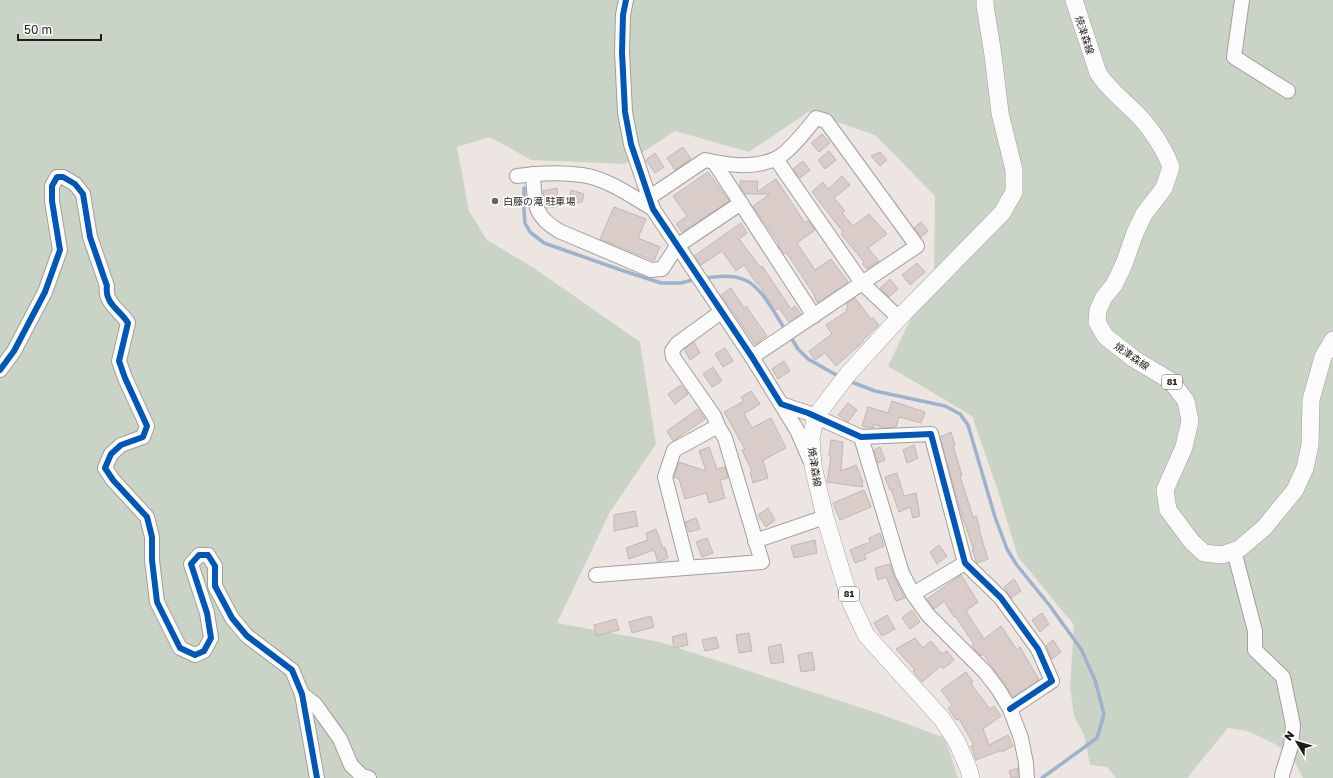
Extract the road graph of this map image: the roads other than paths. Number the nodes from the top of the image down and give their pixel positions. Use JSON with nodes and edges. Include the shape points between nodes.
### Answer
{"nodes":[{"id":1,"x":626,"y":0,"type":"edge"},
{"id":2,"x":985,"y":0,"type":"edge"},
{"id":3,"x":1074,"y":0,"type":"edge"},
{"id":4,"x":1242,"y":0,"type":"edge"},
{"id":5,"x":1288,"y":91,"type":"dead end"},
{"id":6,"x":776,"y":159,"type":"junction"},
{"id":7,"x":714,"y":162,"type":"junction"},
{"id":8,"x":533,"y":174,"type":"junction"},
{"id":9,"x":517,"y":176,"type":"dead end"},
{"id":10,"x":741,"y":202,"type":"junction"},
{"id":11,"x":651,"y":203,"type":"junction"},
{"id":12,"x":677,"y":246,"type":"junction"},
{"id":13,"x":862,"y":284,"type":"junction"},
{"id":14,"x":721,"y":312,"type":"junction"},
{"id":15,"x":814,"y":316,"type":"junction"},
{"id":16,"x":900,"y":318,"type":"junction"},
{"id":17,"x":1333,"y":340,"type":"edge"},
{"id":18,"x":752,"y":357,"type":"junction"},
{"id":19,"x":0,"y":370,"type":"edge"},
{"id":20,"x":782,"y":404,"type":"junction"},
{"id":21,"x":816,"y":416,"type":"junction"},
{"id":22,"x":718,"y":426,"type":"junction"},
{"id":23,"x":861,"y":438,"type":"junction"},
{"id":24,"x":813,"y":466,"type":"junction"},
{"id":25,"x":825,"y":517,"type":"junction"},
{"id":26,"x":755,"y":541,"type":"junction"},
{"id":27,"x":1234,"y":551,"type":"junction"},
{"id":28,"x":965,"y":563,"type":"junction"},
{"id":29,"x":688,"y":567,"type":"junction"},
{"id":30,"x":596,"y":575,"type":"dead end"},
{"id":31,"x":913,"y":594,"type":"junction"},
{"id":32,"x":302,"y":694,"type":"junction"},
{"id":33,"x":1010,"y":708,"type":"junction"},
{"id":34,"x":317,"y":778,"type":"edge"},
{"id":35,"x":369,"y":778,"type":"edge"},
{"id":36,"x":971,"y":778,"type":"edge"},
{"id":37,"x":1026,"y":778,"type":"edge"},
{"id":38,"x":1282,"y":778,"type":"edge"}],
"edges":[{"from":1,"to":11,"type":"street","via":[[622,52],[625,112],[631,144]]},
{"from":2,"to":16,"type":"main road","name":"焼津森線","number":"81","via":[[1000,114],[1014,170],[1014,192],[1002,213]]},
{"from":3,"to":27,"type":"main road","name":"焼津森線","number":"81","via":[[1098,73],[1138,115],[1165,150],[1171,166],[1164,188],[1144,214],[1114,285],[1104,297],[1098,310],[1097,322],[1105,336],[1134,359],[1171,381],[1186,400],[1190,421],[1184,447],[1165,490],[1168,510],[1192,542],[1204,553],[1222,555]]},
{"from":4,"to":5,"type":"street","via":[[1234,57]]},
{"from":6,"to":7,"type":"street","via":[[750,166]]},
{"from":6,"to":13,"type":"street"},
{"from":6,"to":13,"type":"street","via":[[816,118],[826,121],[917,246]]},
{"from":7,"to":10,"type":"street"},
{"from":7,"to":11,"type":"street","via":[[705,160]]},
{"from":8,"to":9,"type":"street"},
{"from":8,"to":11,"type":"street","via":[[582,175]]},
{"from":8,"to":12,"type":"street","via":[[536,208],[547,222],[559,231],[651,270],[662,268]]},
{"from":10,"to":12,"type":"street"},
{"from":10,"to":15,"type":"street"},
{"from":11,"to":12,"type":"street"},
{"from":12,"to":14,"type":"street"},
{"from":13,"to":15,"type":"street"},
{"from":13,"to":16,"type":"street"},
{"from":14,"to":18,"type":"street"},
{"from":14,"to":22,"type":"street","via":[[677,344],[672,351],[673,357],[714,416]]},
{"from":15,"to":18,"type":"street"},
{"from":16,"to":21,"type":"main road","name":"焼津森線","number":"81","via":[[844,380]]},
{"from":17,"to":27,"type":"main road","name":"焼津森線","number":"81","via":[[1323,358],[1311,400],[1310,445],[1305,468],[1296,490],[1264,528]]},
{"from":18,"to":20,"type":"street"},
{"from":19,"to":32,"type":"street","via":[[14,351],[45,292],[60,250],[52,186],[57,177],[64,178],[75,184],[83,194],[90,237],[109,302],[128,323],[120,361],[147,426],[142,437],[121,446],[111,454],[105,468],[147,517],[152,537],[157,602],[180,648],[195,655],[204,651],[211,638],[207,613],[191,564],[199,555],[208,556],[215,566],[215,586],[232,618],[247,636],[292,670]]},
{"from":20,"to":21,"type":"street"},
{"from":20,"to":24,"type":"street"},
{"from":21,"to":23,"type":"street"},
{"from":21,"to":24,"type":"main road","name":"焼津森線","number":"81","via":[[811,438]]},
{"from":22,"to":26,"type":"street","via":[[725,438]]},
{"from":22,"to":29,"type":"street","via":[[674,450],[665,477]]},
{"from":23,"to":28,"type":"street","via":[[931,434]]},
{"from":23,"to":31,"type":"street","via":[[897,559]]},
{"from":24,"to":25,"type":"main road","name":"焼津森線","number":"81"},
{"from":25,"to":26,"type":"street"},
{"from":25,"to":36,"type":"main road","name":"焼津森線","number":"81","via":[[851,603],[866,635],[942,719],[957,742]]},
{"from":26,"to":29,"type":"street","via":[[762,562]]},
{"from":27,"to":38,"type":"street","via":[[1255,631],[1255,650],[1282,677],[1284,684],[1292,726],[1291,746]]},
{"from":28,"to":31,"type":"street"},
{"from":28,"to":33,"type":"street","via":[[1001,598],[1038,649],[1052,680]]},
{"from":29,"to":30,"type":"street"},
{"from":31,"to":33,"type":"street","via":[[928,615],[985,672]]},
{"from":32,"to":34,"type":"street"},
{"from":32,"to":35,"type":"street","via":[[315,704],[340,739],[351,765],[361,775]]},
{"from":33,"to":37,"type":"street","via":[[1021,738]]}]}
